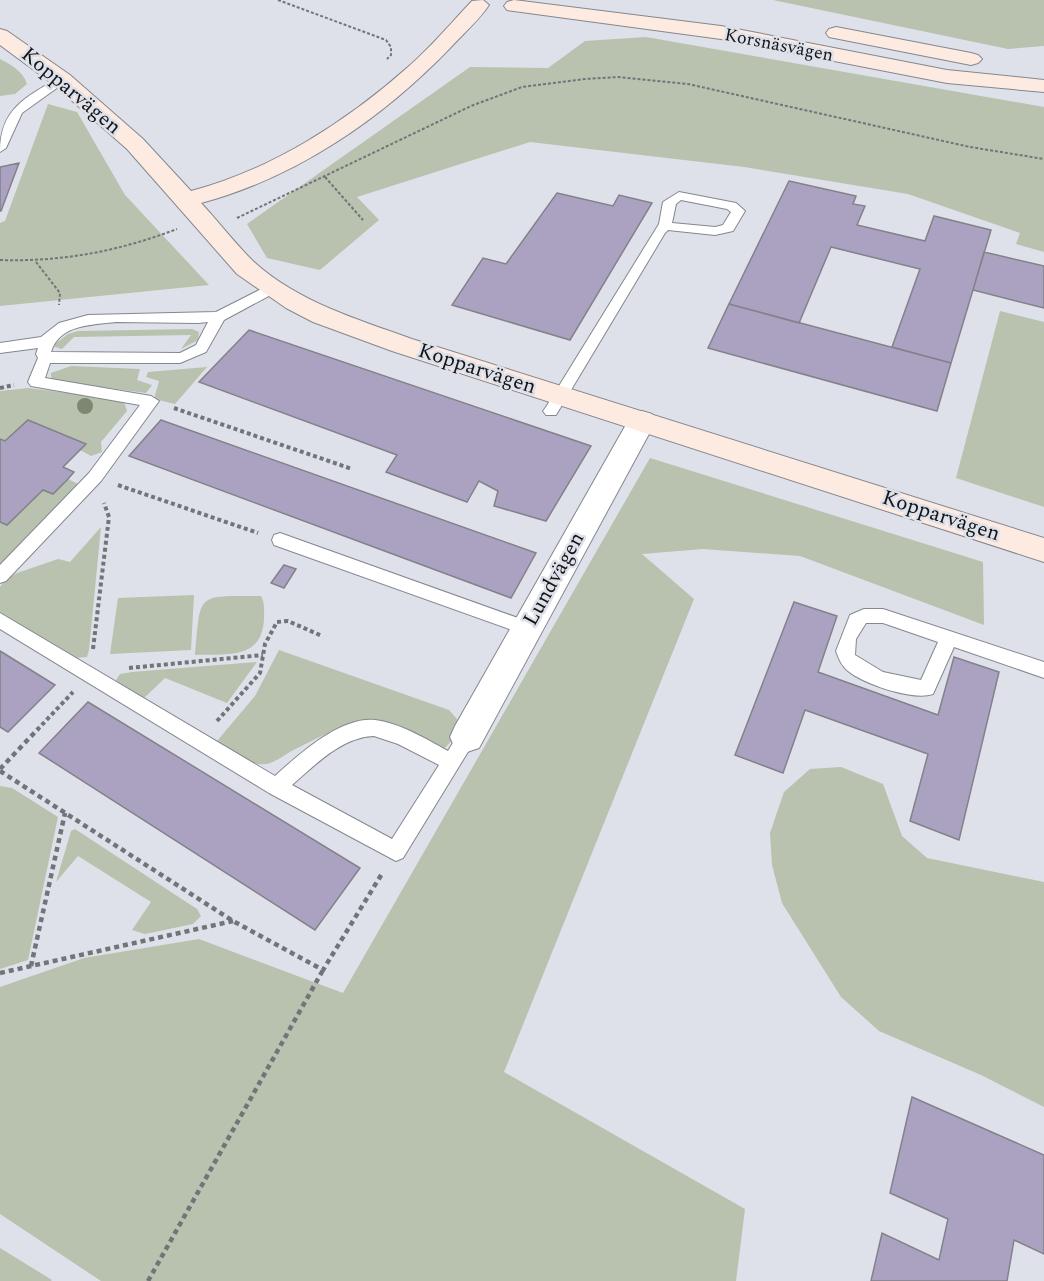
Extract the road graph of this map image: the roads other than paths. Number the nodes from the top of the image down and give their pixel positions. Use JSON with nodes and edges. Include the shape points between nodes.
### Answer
{"nodes":[{"id":1,"x":470,"y":3,"type":"edge"},
{"id":2,"x":524,"y":3,"type":"edge"},
{"id":3,"x":822,"y":30,"type":"dead end"},
{"id":4,"x":0,"y":35,"type":"edge"},
{"id":5,"x":991,"y":62,"type":"dead end"},
{"id":6,"x":1012,"y":64,"type":"dead end"},
{"id":7,"x":1044,"y":67,"type":"edge"},
{"id":8,"x":62,"y":81,"type":"junction"},
{"id":9,"x":1044,"y":86,"type":"edge"},
{"id":10,"x":0,"y":148,"type":"edge"},
{"id":11,"x":186,"y":200,"type":"junction"},
{"id":12,"x":665,"y":226,"type":"junction"},
{"id":13,"x":273,"y":288,"type":"junction"},
{"id":14,"x":218,"y":317,"type":"junction"},
{"id":15,"x":0,"y":348,"type":"edge"},
{"id":16,"x":44,"y":350,"type":"junction"},
{"id":17,"x":556,"y":403,"type":"junction"},
{"id":18,"x":642,"y":421,"type":"junction"},
{"id":19,"x":280,"y":540,"type":"road end"},
{"id":20,"x":1044,"y":550,"type":"edge"},
{"id":21,"x":0,"y":576,"type":"edge"},
{"id":22,"x":0,"y":620,"type":"edge"},
{"id":23,"x":526,"y":628,"type":"junction"},
{"id":24,"x":949,"y":638,"type":"junction"},
{"id":25,"x":1044,"y":670,"type":"edge"},
{"id":26,"x":459,"y":750,"type":"junction"},
{"id":27,"x":276,"y":787,"type":"junction"}],
"edges":[{"from":1,"to":2,"type":"street","name":"Korsnäsvägen"},
{"from":1,"to":11,"type":"street","via":[[395,90],[339,133],[235,187]]},
{"from":2,"to":9,"type":"street","name":"Korsnäsvägen","via":[[680,26],[948,77]]},
{"from":3,"to":5,"type":"street","name":"Korsnäsvägen"},
{"from":4,"to":8,"type":"street","name":"Kopparvägen"},
{"from":6,"to":7,"type":"street"},
{"from":8,"to":10,"type":"lane","via":[[17,111]]},
{"from":8,"to":11,"type":"street","name":"Kopparvägen","via":[[135,144]]},
{"from":11,"to":13,"type":"street","name":"Kopparvägen","via":[[246,268]]},
{"from":12,"to":12,"type":"lane","via":[[715,231],[728,228],[738,211],[731,206],[679,196],[670,202]]},
{"from":12,"to":17,"type":"lane"},
{"from":13,"to":14,"type":"lane"},
{"from":13,"to":17,"type":"street","name":"Kopparvägen","via":[[339,323]]},
{"from":14,"to":16,"type":"lane","via":[[84,320],[56,329]]},
{"from":14,"to":16,"type":"lane","via":[[202,350],[180,358]]},
{"from":15,"to":16,"type":"lane"},
{"from":16,"to":21,"type":"lane","via":[[36,382],[151,401],[95,477]]},
{"from":17,"to":18,"type":"street","name":"Kopparvägen"},
{"from":18,"to":20,"type":"street","name":"Kopparvägen"},
{"from":18,"to":23,"type":"street","name":"Lundvägen"},
{"from":19,"to":23,"type":"lane"},
{"from":22,"to":27,"type":"lane"},
{"from":23,"to":26,"type":"street","name":"Lundvägen"},
{"from":24,"to":24,"type":"lane","via":[[893,618],[864,616],[856,620],[845,650],[854,667],[914,688],[926,688]]},
{"from":24,"to":25,"type":"lane"},
{"from":26,"to":27,"type":"lane","via":[[372,728],[336,739]]},
{"from":26,"to":27,"type":"lane","via":[[396,851]]}]}
